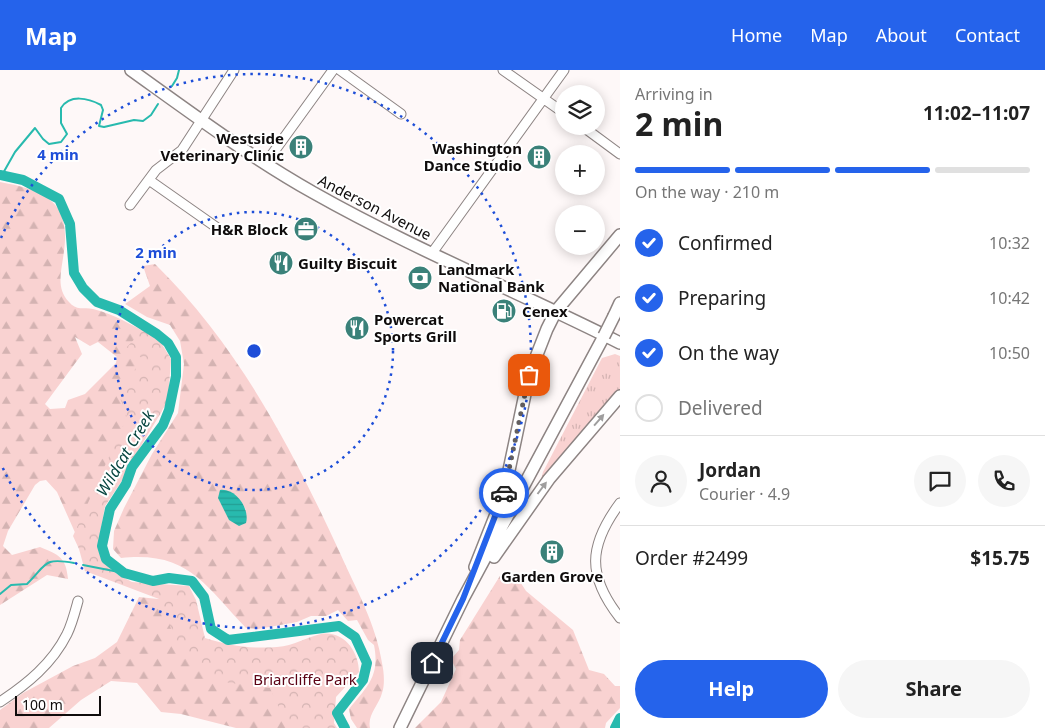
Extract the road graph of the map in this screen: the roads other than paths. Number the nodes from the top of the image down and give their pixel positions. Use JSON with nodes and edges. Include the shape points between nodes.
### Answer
{"nodes":[{"id":1,"x":131,"y":70,"type":"edge"},
{"id":2,"x":234,"y":70,"type":"edge"},
{"id":3,"x":333,"y":70,"type":"edge"},
{"id":4,"x":340,"y":70,"type":"edge"},
{"id":5,"x":503,"y":70,"type":"edge"},
{"id":6,"x":564,"y":70,"type":"edge"},
{"id":7,"x":543,"y":99,"type":"junction"},
{"id":8,"x":555,"y":107,"type":"edge"},
{"id":9,"x":401,"y":114,"type":"dead end"},
{"id":10,"x":201,"y":120,"type":"junction"},
{"id":11,"x":594,"y":135,"type":"edge"},
{"id":12,"x":620,"y":154,"type":"edge"},
{"id":13,"x":266,"y":164,"type":"junction"},
{"id":14,"x":149,"y":180,"type":"junction"},
{"id":15,"x":130,"y":205,"type":"dead end"},
{"id":16,"x":216,"y":227,"type":"dead end"},
{"id":17,"x":620,"y":235,"type":"edge"},
{"id":18,"x":432,"y":253,"type":"junction"},
{"id":19,"x":620,"y":303,"type":"edge"},
{"id":20,"x":556,"y":311,"type":"junction"},
{"id":21,"x":620,"y":343,"type":"edge"},
{"id":22,"x":620,"y":396,"type":"edge"},
{"id":23,"x":620,"y":503,"type":"edge"},
{"id":24,"x":463,"y":599,"type":"junction"},
{"id":25,"x":78,"y":601,"type":"dead end"},
{"id":26,"x":620,"y":618,"type":"edge"},
{"id":27,"x":0,"y":702,"type":"edge"},
{"id":28,"x":400,"y":728,"type":"edge"}],
"edges":[{"from":1,"to":10,"type":"main road","name":"Anderson Avenue"},
{"from":2,"to":10,"type":"street"},
{"from":3,"to":13,"type":"street"},
{"from":4,"to":9,"type":"street"},
{"from":5,"to":7,"type":"street"},
{"from":6,"to":7,"type":"street"},
{"from":7,"to":8,"type":"street"},
{"from":7,"to":18,"type":"street"},
{"from":10,"to":13,"type":"main road","name":"Anderson Avenue"},
{"from":10,"to":14,"type":"street","via":[[182,150],[156,170]]},
{"from":11,"to":12,"type":"street"},
{"from":13,"to":18,"type":"main road","name":"Anderson Avenue","via":[[326,200]]},
{"from":14,"to":15,"type":"street"},
{"from":14,"to":16,"type":"street"},
{"from":17,"to":20,"type":"main road"},
{"from":18,"to":20,"type":"main road","name":"Anderson Avenue"},
{"from":19,"to":24,"type":"main road","bridge":true},
{"from":20,"to":21,"type":"main road","name":"Anderson Avenue"},
{"from":20,"to":24,"type":"main road","via":[[529,375],[504,494]]},
{"from":24,"to":22,"type":"main road","one_way":true,"via":[[548,479]]},
{"from":23,"to":26,"type":"street","via":[[603,529],[596,562],[597,580],[606,600]]},
{"from":24,"to":28,"type":"main road"},
{"from":25,"to":27,"type":"street","via":[[67,634],[50,660],[30,681]]}]}
